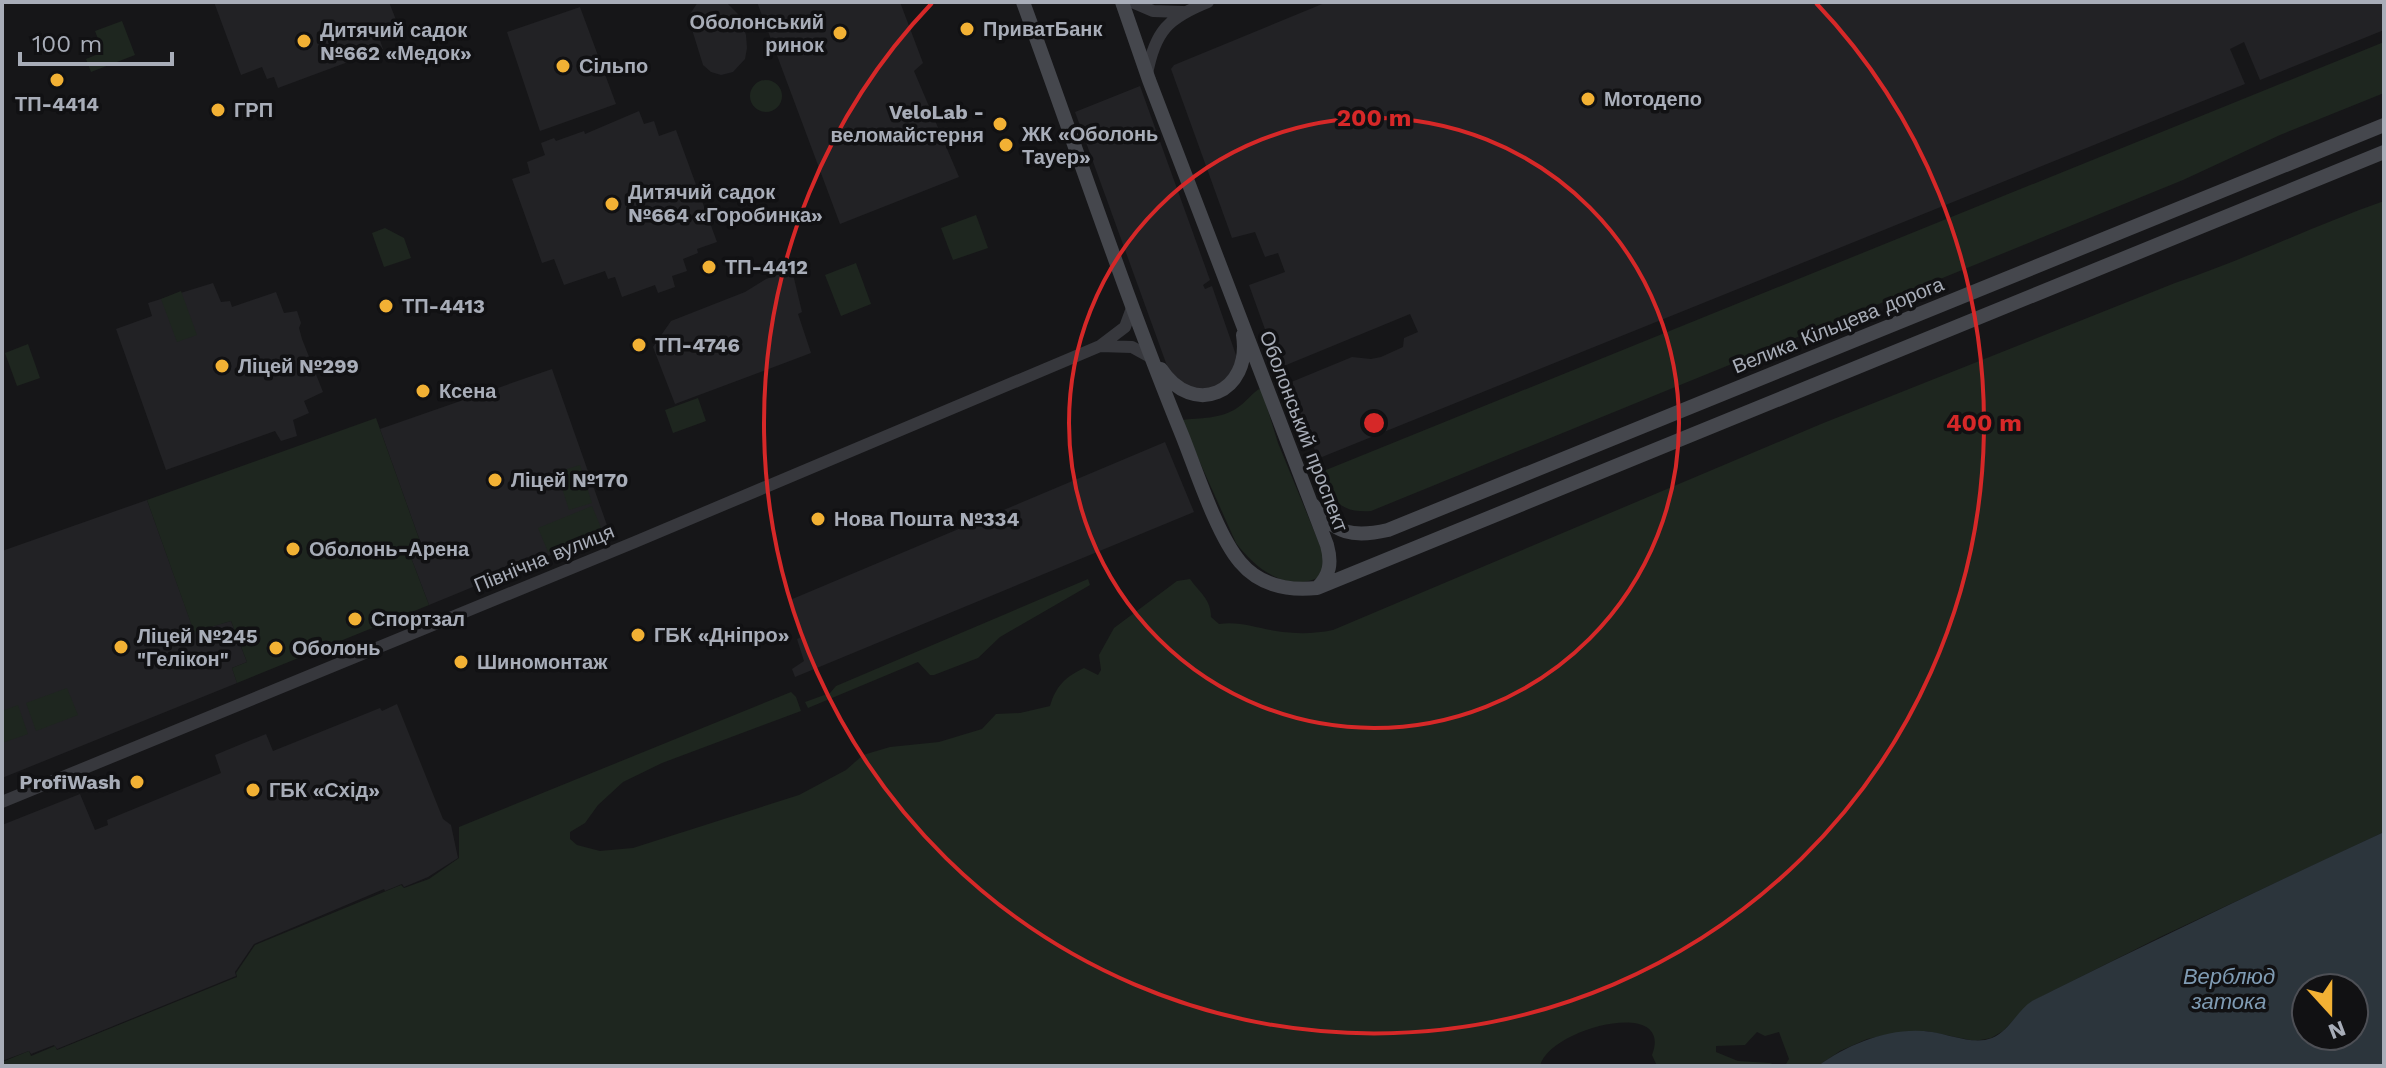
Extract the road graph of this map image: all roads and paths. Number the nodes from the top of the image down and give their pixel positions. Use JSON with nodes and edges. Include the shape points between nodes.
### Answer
{"nodes":[{"id":1,"x":1023,"y":2,"type":"edge"},
{"id":2,"x":1122,"y":2,"type":"edge"},
{"id":3,"x":1132,"y":2,"type":"edge"},
{"id":4,"x":1208,"y":2,"type":"edge"},
{"id":5,"x":1183,"y":12,"type":"junction"},
{"id":6,"x":1147,"y":74,"type":"junction"},
{"id":7,"x":2384,"y":125,"type":"edge"},
{"id":8,"x":2384,"y":152,"type":"edge"},
{"id":9,"x":1132,"y":308,"type":"junction"},
{"id":10,"x":1242,"y":323,"type":"junction"},
{"id":11,"x":1100,"y":346,"type":"junction"},
{"id":12,"x":1152,"y":358,"type":"junction"},
{"id":13,"x":1313,"y":505,"type":"junction"},
{"id":14,"x":1317,"y":588,"type":"junction"},
{"id":15,"x":2,"y":802,"type":"edge"}],
"edges":[{"from":1,"to":9,"type":"main road"},
{"from":2,"to":6,"type":"main road","name":"Оболонський проспект"},
{"from":3,"to":5,"type":"street","via":[[1153,11]]},
{"from":4,"to":5,"type":"street"},
{"from":5,"to":6,"type":"street","via":[[1154,43]]},
{"from":6,"to":10,"type":"main road","name":"Оболонський проспект"},
{"from":7,"to":13,"type":"main road","name":"Велика Кільцева дорога","via":[[1388,530],[1351,534],[1336,529]]},
{"from":8,"to":14,"type":"main road"},
{"from":9,"to":11,"type":"street","name":"Північна вулиця","via":[[1125,327]]},
{"from":9,"to":12,"type":"main road"},
{"from":10,"to":12,"type":"main road","via":[[1244,363],[1235,379],[1214,393],[1199,395],[1175,386]]},
{"from":10,"to":13,"type":"main road","name":"Оболонський проспект"},
{"from":11,"to":12,"type":"street","name":"Північна вулиця","via":[[1132,347]]},
{"from":11,"to":15,"type":"street","name":"Північна вулиця"},
{"from":12,"to":14,"type":"main road","via":[[1213,510],[1240,562],[1270,584]]},
{"from":13,"to":14,"type":"main road","name":"Оболонський проспект","via":[[1331,558]]}]}
